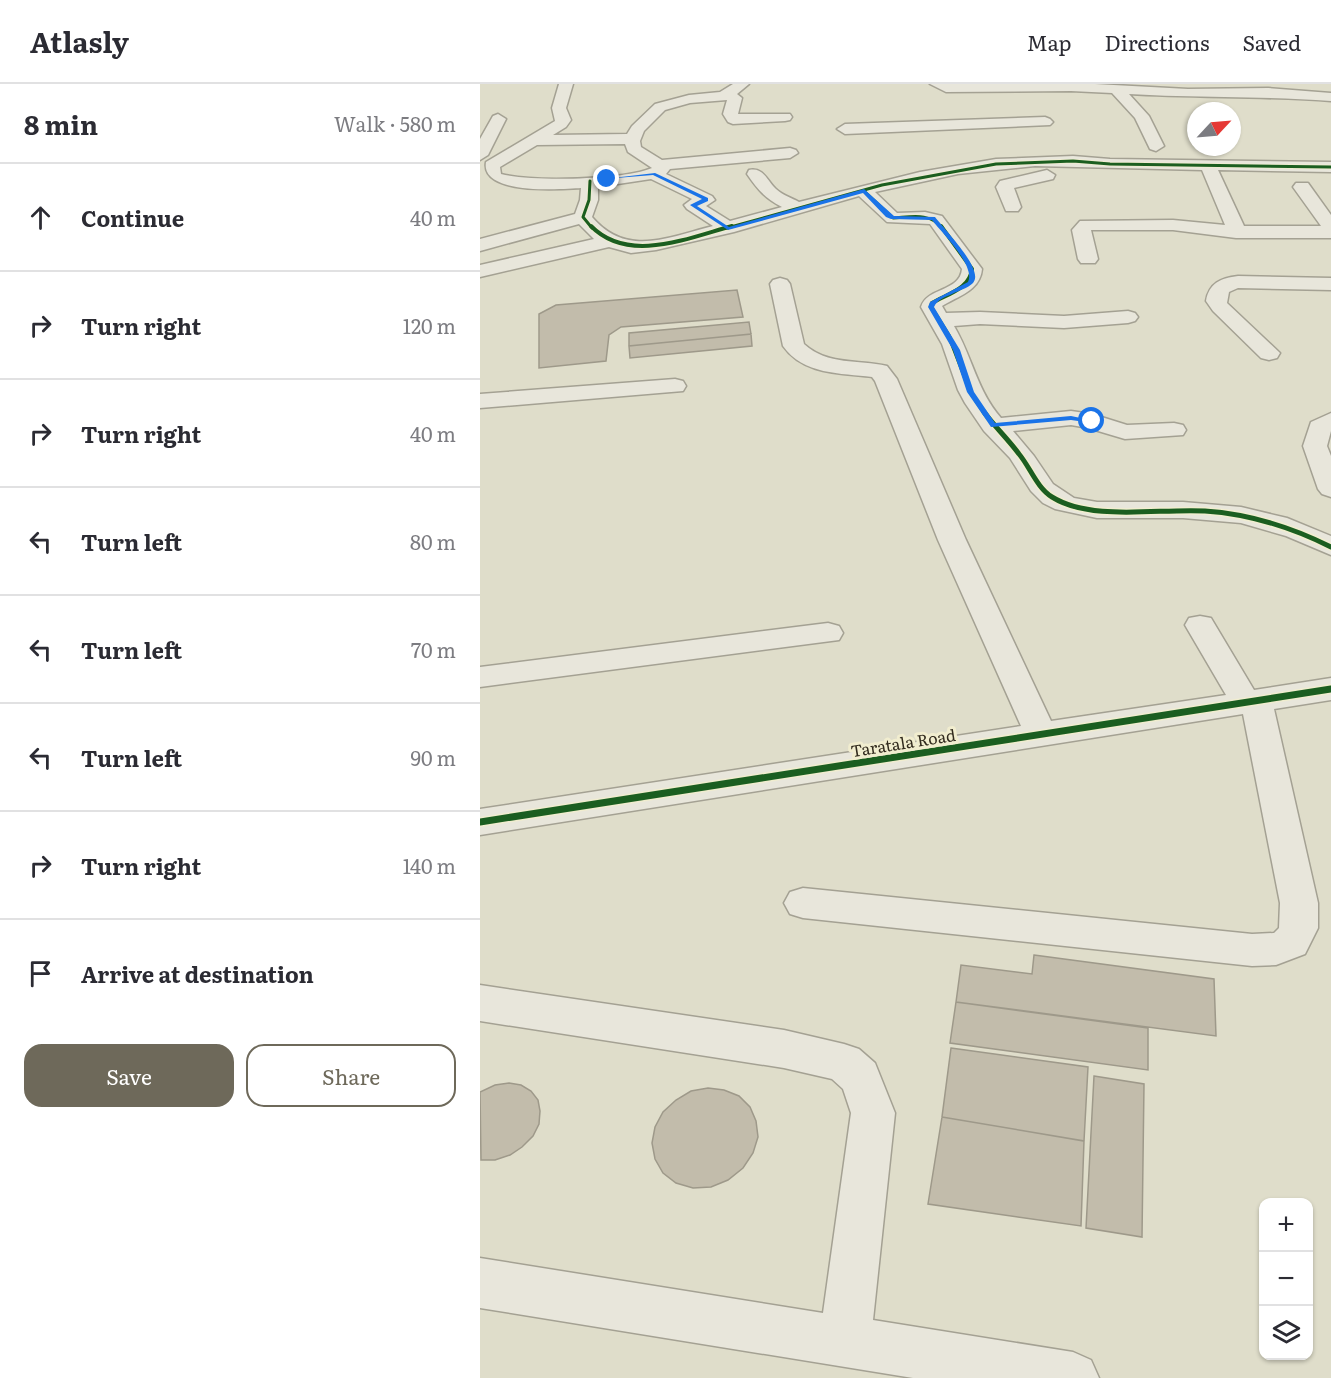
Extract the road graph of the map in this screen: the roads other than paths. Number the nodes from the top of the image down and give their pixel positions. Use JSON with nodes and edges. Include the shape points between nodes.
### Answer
{"nodes":[{"id":1,"x":566,"y":84,"type":"edge"},
{"id":2,"x":742,"y":84,"type":"edge"},
{"id":3,"x":937,"y":84,"type":"edge"},
{"id":4,"x":1295,"y":89,"type":"edge"},
{"id":5,"x":1117,"y":90,"type":"junction"},
{"id":6,"x":727,"y":95,"type":"junction"},
{"id":7,"x":1331,"y":97,"type":"edge"},
{"id":8,"x":1039,"y":103,"type":"edge"},
{"id":9,"x":1130,"y":103,"type":"junction"},
{"id":10,"x":1108,"y":105,"type":"dead end"},
{"id":11,"x":1061,"y":112,"type":"dead end"},
{"id":12,"x":785,"y":117,"type":"dead end"},
{"id":13,"x":498,"y":119,"type":"dead end"},
{"id":14,"x":845,"y":129,"type":"dead end"},
{"id":15,"x":633,"y":139,"type":"junction"},
{"id":16,"x":535,"y":140,"type":"junction"},
{"id":17,"x":1156,"y":146,"type":"dead end"},
{"id":18,"x":790,"y":153,"type":"dead end"},
{"id":19,"x":480,"y":155,"type":"edge"},
{"id":20,"x":1079,"y":160,"type":"junction"},
{"id":21,"x":1331,"y":167,"type":"edge"},
{"id":22,"x":485,"y":169,"type":"edge"},
{"id":23,"x":656,"y":170,"type":"junction"},
{"id":24,"x":1211,"y":172,"type":"junction"},
{"id":25,"x":755,"y":174,"type":"dead end"},
{"id":26,"x":1150,"y":177,"type":"dead end"},
{"id":27,"x":590,"y":181,"type":"junction"},
{"id":28,"x":1302,"y":188,"type":"dead end"},
{"id":29,"x":864,"y":191,"type":"junction"},
{"id":30,"x":1012,"y":207,"type":"dead end"},
{"id":31,"x":798,"y":209,"type":"junction"},
{"id":32,"x":583,"y":217,"type":"junction"},
{"id":33,"x":728,"y":228,"type":"junction"},
{"id":34,"x":1326,"y":231,"type":"edge"},
{"id":35,"x":1236,"y":232,"type":"junction"},
{"id":36,"x":608,"y":242,"type":"junction"},
{"id":37,"x":480,"y":245,"type":"edge"},
{"id":38,"x":1331,"y":248,"type":"edge"},
{"id":39,"x":1088,"y":259,"type":"dead end"},
{"id":40,"x":480,"y":271,"type":"edge"},
{"id":41,"x":780,"y":284,"type":"dead end"},
{"id":42,"x":1331,"y":284,"type":"edge"},
{"id":43,"x":1128,"y":317,"type":"dead end"},
{"id":44,"x":940,"y":320,"type":"junction"},
{"id":45,"x":1269,"y":354,"type":"dead end"},
{"id":46,"x":675,"y":386,"type":"dead end"},
{"id":47,"x":480,"y":401,"type":"edge"},
{"id":48,"x":1331,"y":420,"type":"edge"},
{"id":49,"x":993,"y":426,"type":"junction"},
{"id":50,"x":1174,"y":430,"type":"dead end"},
{"id":51,"x":1331,"y":489,"type":"edge"},
{"id":52,"x":1331,"y":547,"type":"edge"},
{"id":53,"x":1200,"y":625,"type":"dead end"},
{"id":54,"x":828,"y":633,"type":"dead end"},
{"id":55,"x":480,"y":677,"type":"edge"},
{"id":56,"x":1331,"y":689,"type":"edge"},
{"id":57,"x":1251,"y":701,"type":"junction"},
{"id":58,"x":1041,"y":734,"type":"junction"},
{"id":59,"x":480,"y":822,"type":"edge"},
{"id":60,"x":803,"y":903,"type":"dead end"},
{"id":61,"x":480,"y":1003,"type":"edge"},
{"id":62,"x":480,"y":1283,"type":"edge"},
{"id":63,"x":845,"y":1341,"type":"junction"},
{"id":64,"x":1073,"y":1378,"type":"edge"}],
"edges":[{"from":1,"to":16,"type":"street","via":[[559,108],[561,124]]},
{"from":2,"to":6,"type":"street"},
{"from":3,"to":8,"type":"street"},
{"from":4,"to":5,"type":"street"},
{"from":4,"to":7,"type":"street"},
{"from":5,"to":8,"type":"street"},
{"from":5,"to":9,"type":"street"},
{"from":6,"to":12,"type":"street","via":[[735,98],[730,110],[733,118]]},
{"from":6,"to":15,"type":"street","via":[[660,107],[637,129]]},
{"from":8,"to":11,"type":"street"},
{"from":8,"to":14,"type":"street"},
{"from":8,"to":20,"type":"street","via":[[1061,140]]},
{"from":9,"to":10,"type":"street"},
{"from":9,"to":17,"type":"street","via":[[1142,116]]},
{"from":13,"to":19,"type":"street"},
{"from":15,"to":16,"type":"street"},
{"from":15,"to":23,"type":"street","via":[[634,149]]},
{"from":16,"to":22,"type":"street"},
{"from":18,"to":23,"type":"street"},
{"from":20,"to":24,"type":"street"},
{"from":20,"to":29,"type":"street","via":[[975,167]]},
{"from":20,"to":30,"type":"street","via":[[1081,166],[1076,169],[1006,185]]},
{"from":21,"to":24,"type":"street"},
{"from":22,"to":27,"type":"street","via":[[493,177],[515,182]]},
{"from":23,"to":27,"type":"street"},
{"from":23,"to":33,"type":"street","via":[[706,200],[693,205]]},
{"from":24,"to":26,"type":"street"},
{"from":24,"to":35,"type":"street"},
{"from":25,"to":31,"type":"street","via":[[771,194]]},
{"from":27,"to":32,"type":"street"},
{"from":28,"to":34,"type":"street"},
{"from":29,"to":31,"type":"street"},
{"from":29,"to":44,"type":"street","via":[[893,218],[936,220],[972,269],[970,283],[932,303]]},
{"from":31,"to":33,"type":"street"},
{"from":32,"to":36,"type":"street"},
{"from":32,"to":37,"type":"street"},
{"from":33,"to":36,"type":"street","via":[[638,247]]},
{"from":34,"to":35,"type":"street"},
{"from":34,"to":38,"type":"street"},
{"from":35,"to":39,"type":"street","via":[[1164,225],[1086,225],[1081,230]]},
{"from":36,"to":40,"type":"street"},
{"from":41,"to":58,"type":"street","via":[[794,346],[800,353],[826,366],[879,371],[886,379],[952,540]]},
{"from":42,"to":45,"type":"street","via":[[1238,282],[1220,288],[1216,301],[1220,307]]},
{"from":43,"to":44,"type":"street","via":[[1064,322]]},
{"from":44,"to":49,"type":"street","via":[[957,350],[970,392]]},
{"from":46,"to":47,"type":"street"},
{"from":48,"to":51,"type":"street","via":[[1320,428],[1315,446]]},
{"from":49,"to":50,"type":"street","via":[[1071,418],[1125,432]]},
{"from":49,"to":52,"type":"street","via":[[1051,496],[1063,502],[1097,509],[1248,516],[1304,532]]},
{"from":53,"to":57,"type":"street"},
{"from":54,"to":55,"type":"street"},
{"from":56,"to":57,"type":"street","name":"Taratala Road"},
{"from":57,"to":58,"type":"street","name":"Taratala Road"},
{"from":57,"to":60,"type":"street","via":[[1299,903],[1297,938],[1287,947],[1252,950]]},
{"from":58,"to":59,"type":"street","name":"Taratala Road"},
{"from":61,"to":63,"type":"street","via":[[784,1049],[844,1063],[860,1077],[873,1113]]},
{"from":62,"to":63,"type":"street"},
{"from":63,"to":64,"type":"street"}]}
